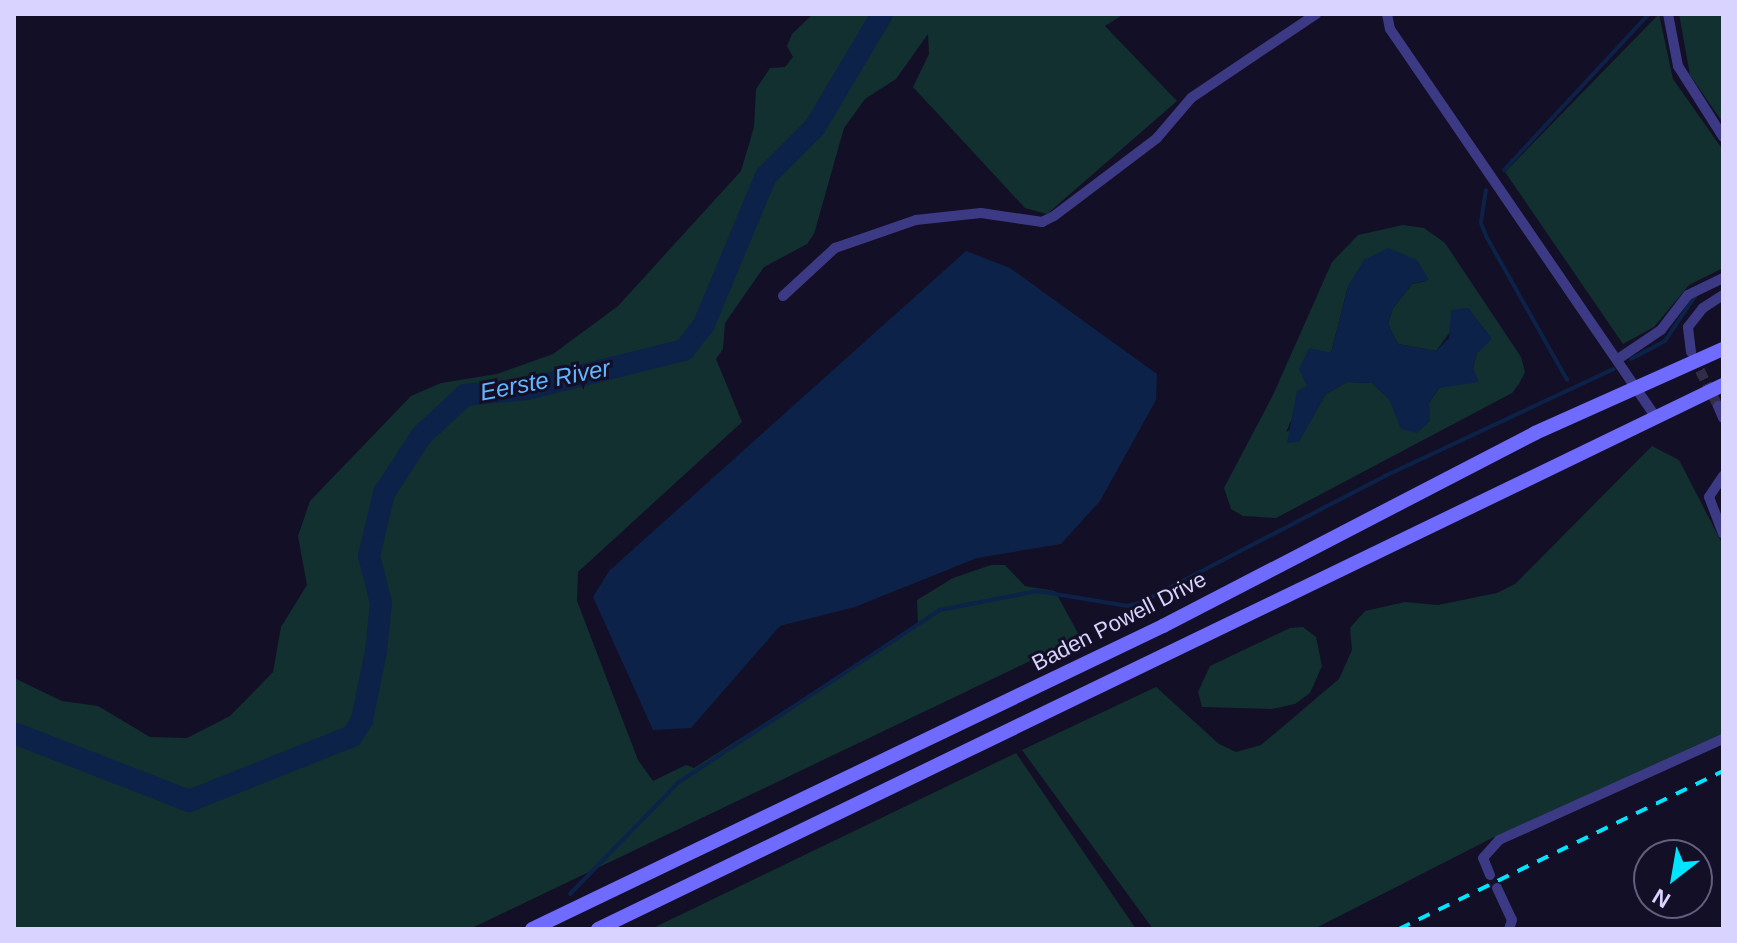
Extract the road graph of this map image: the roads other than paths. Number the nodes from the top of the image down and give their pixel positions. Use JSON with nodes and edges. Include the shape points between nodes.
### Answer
{"nodes":[{"id":1,"x":1316,"y":14,"type":"edge"},
{"id":2,"x":1387,"y":14,"type":"edge"},
{"id":3,"x":1668,"y":14,"type":"edge"},
{"id":4,"x":1723,"y":137,"type":"edge"},
{"id":5,"x":1723,"y":278,"type":"edge"},
{"id":6,"x":1723,"y":295,"type":"edge"},
{"id":7,"x":783,"y":296,"type":"dead end"},
{"id":8,"x":1723,"y":349,"type":"edge"},
{"id":9,"x":1691,"y":352,"type":"tunnel mouth"},
{"id":10,"x":1618,"y":359,"type":"junction"},
{"id":11,"x":1723,"y":385,"type":"edge"},
{"id":12,"x":1638,"y":389,"type":"junction"},
{"id":13,"x":1718,"y":406,"type":"dead end"},
{"id":14,"x":1656,"y":418,"type":"junction"},
{"id":15,"x":1723,"y":418,"type":"edge"},
{"id":16,"x":1723,"y":476,"type":"edge"},
{"id":17,"x":1723,"y":533,"type":"edge"},
{"id":18,"x":1723,"y":739,"type":"edge"},
{"id":19,"x":1490,"y":875,"type":"dead end"},
{"id":20,"x":1497,"y":888,"type":"dead end"},
{"id":21,"x":532,"y":929,"type":"edge"},
{"id":22,"x":598,"y":929,"type":"edge"},
{"id":23,"x":1509,"y":929,"type":"edge"}],
"edges":[{"from":1,"to":7,"type":"street","via":[[1191,98],[1157,138],[1054,216],[1042,222],[981,213],[916,220],[835,248]]},
{"from":2,"to":10,"type":"street","via":[[1390,29]]},
{"from":3,"to":4,"type":"street","via":[[1678,66]]},
{"from":5,"to":10,"type":"street","via":[[1688,295],[1661,330]]},
{"from":6,"to":9,"type":"street","via":[[1688,327]]},
{"from":8,"to":12,"type":"main road","name":"Baden Powell Drive"},
{"from":10,"to":12,"type":"street"},
{"from":11,"to":14,"type":"main road"},
{"from":12,"to":14,"type":"street"},
{"from":12,"to":21,"type":"main road","name":"Baden Powell Drive","via":[[1535,433],[1163,626]]},
{"from":13,"to":15,"type":"street"},
{"from":14,"to":22,"type":"main road"},
{"from":16,"to":17,"type":"street","via":[[1709,497]]},
{"from":18,"to":19,"type":"street","via":[[1499,840],[1483,858]]},
{"from":20,"to":23,"type":"street","via":[[1512,920]]}]}
